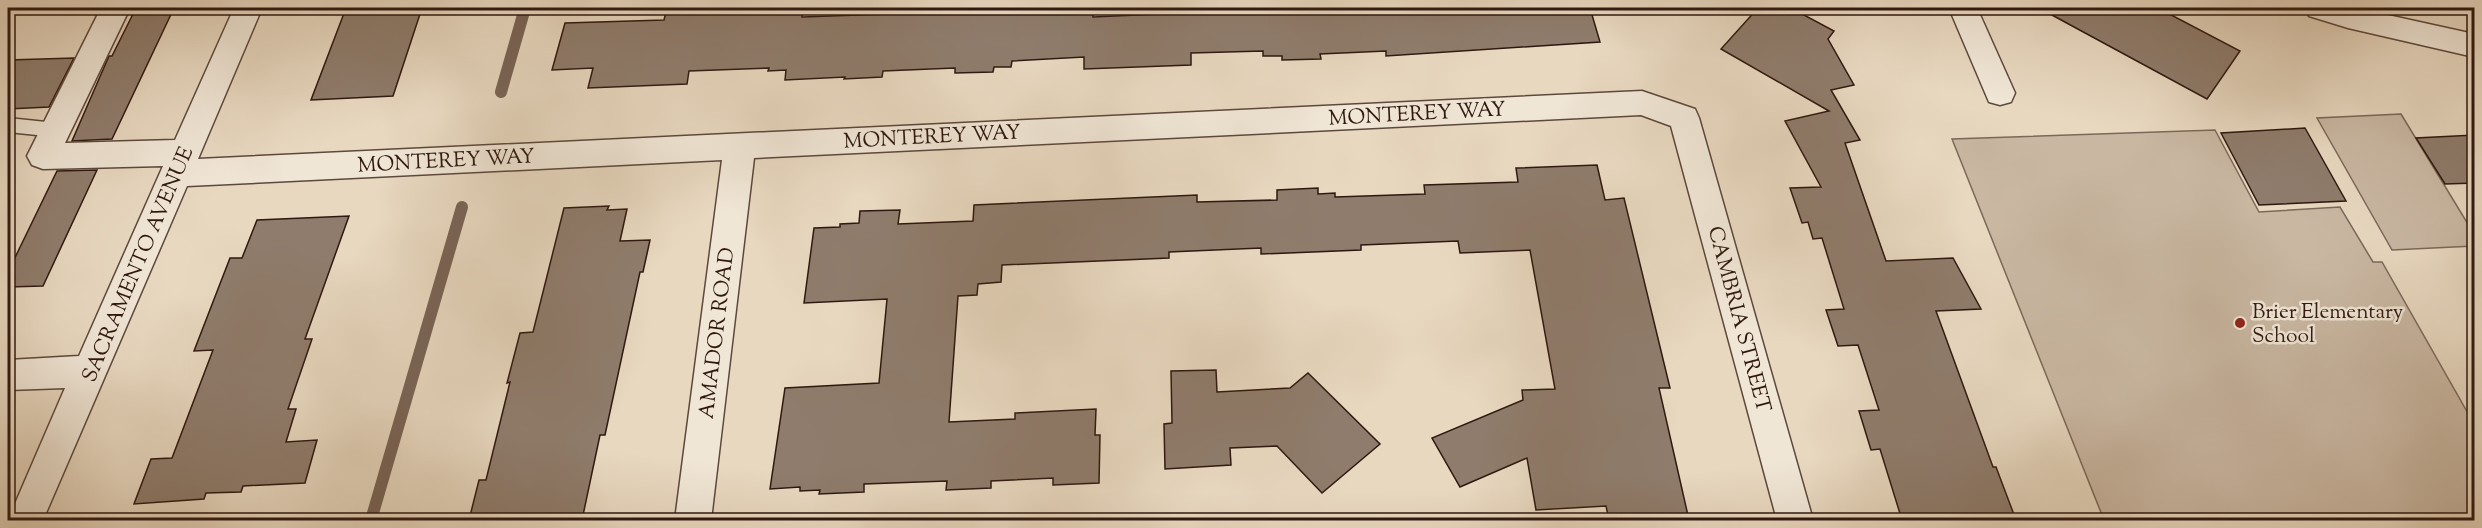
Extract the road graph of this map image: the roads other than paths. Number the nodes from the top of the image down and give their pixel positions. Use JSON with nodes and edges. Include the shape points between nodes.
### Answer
{"nodes":[{"id":1,"x":115,"y":8,"type":"edge"},
{"id":2,"x":248,"y":8,"type":"edge"},
{"id":3,"x":1963,"y":8,"type":"edge"},
{"id":4,"x":2319,"y":8,"type":"edge"},
{"id":5,"x":2475,"y":46,"type":"edge"},
{"id":6,"x":2000,"y":93,"type":"dead end"},
{"id":7,"x":1684,"y":118,"type":"joint"},
{"id":8,"x":8,"y":125,"type":"edge"},
{"id":9,"x":56,"y":130,"type":"junction"},
{"id":10,"x":740,"y":146,"type":"junction"},
{"id":11,"x":181,"y":163,"type":"junction"},
{"id":12,"x":91,"y":371,"type":"junction"},
{"id":13,"x":8,"y":375,"type":"edge"},
{"id":14,"x":26,"y":520,"type":"edge"},
{"id":15,"x":693,"y":520,"type":"edge"},
{"id":16,"x":1795,"y":520,"type":"edge"}],
"edges":[{"from":1,"to":9,"type":"street"},
{"from":2,"to":11,"type":"street","name":"SACRAMENTO AVENUE"},
{"from":3,"to":6,"type":"street"},
{"from":4,"to":5,"type":"street"},
{"from":7,"to":10,"type":"street","name":"MONTEREY WAY","via":[[1642,103]]},
{"from":7,"to":16,"type":"street","name":"CAMBRIA STREET"},
{"from":8,"to":9,"type":"lane"},
{"from":9,"to":11,"type":"street","name":"MONTEREY WAY","via":[[43,156]]},
{"from":10,"to":11,"type":"street","name":"MONTEREY WAY"},
{"from":10,"to":15,"type":"street","name":"AMADOR ROAD"},
{"from":11,"to":12,"type":"street","name":"SACRAMENTO AVENUE"},
{"from":12,"to":13,"type":"street"},
{"from":12,"to":14,"type":"street","name":"SACRAMENTO AVENUE"}]}
